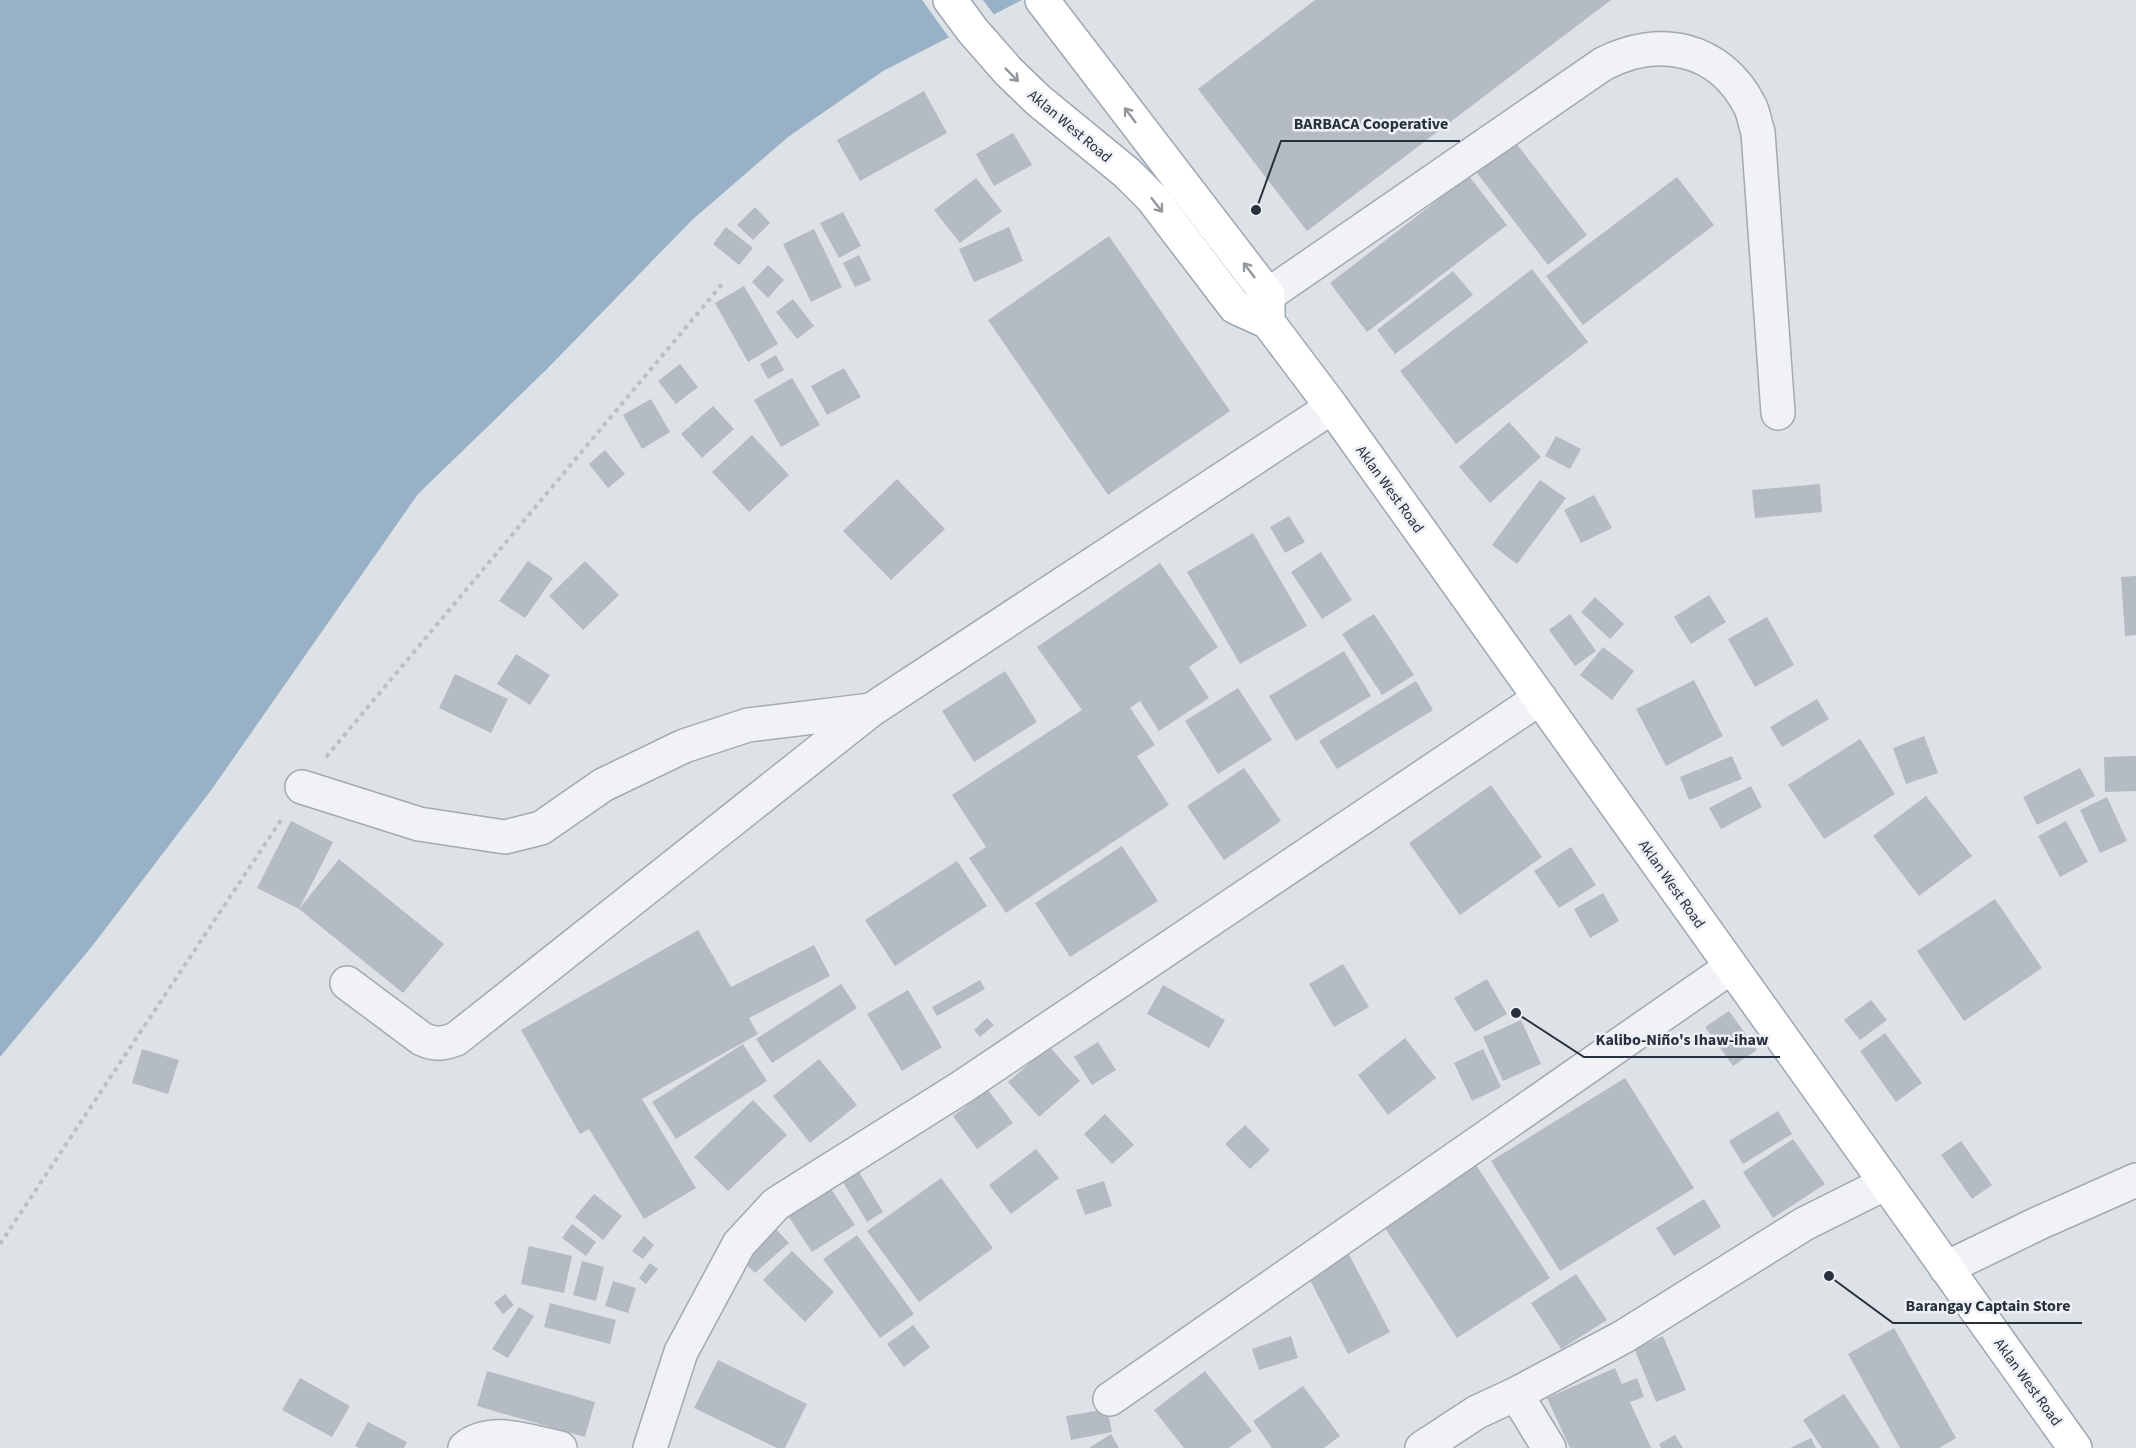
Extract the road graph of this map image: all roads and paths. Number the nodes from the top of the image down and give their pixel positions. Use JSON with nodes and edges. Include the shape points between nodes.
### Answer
{"nodes":[{"id":1,"x":950,"y":0,"type":"edge"},
{"id":2,"x":1044,"y":3,"type":"edge"},
{"id":3,"x":723,"y":283,"type":"dead end"},
{"id":4,"x":1268,"y":308,"type":"junction"},
{"id":5,"x":1332,"y":407,"type":"junction"},
{"id":6,"x":1778,"y":412,"type":"dead end"},
{"id":7,"x":1540,"y":698,"type":"junction"},
{"id":8,"x":871,"y":710,"type":"junction"},
{"id":9,"x":302,"y":787,"type":"junction"},
{"id":10,"x":1731,"y":967,"type":"junction"},
{"id":11,"x":347,"y":983,"type":"dead end"},
{"id":12,"x":2136,"y":1180,"type":"edge"},
{"id":13,"x":1886,"y":1183,"type":"junction"},
{"id":14,"x":0,"y":1244,"type":"edge"},
{"id":15,"x":1946,"y":1268,"type":"junction"},
{"id":16,"x":1516,"y":1394,"type":"junction"},
{"id":17,"x":1110,"y":1399,"type":"dead end"},
{"id":18,"x":465,"y":1448,"type":"edge"},
{"id":19,"x":560,"y":1448,"type":"edge"},
{"id":20,"x":650,"y":1448,"type":"edge"},
{"id":21,"x":1422,"y":1448,"type":"edge"},
{"id":22,"x":1549,"y":1448,"type":"edge"},
{"id":23,"x":2075,"y":1448,"type":"edge"}],
"edges":[{"from":1,"to":4,"type":"main road","name":"Aklan West Road","one_way":true,"via":[[1008,71],[1152,198],[1235,307]]},
{"from":4,"to":2,"type":"main road","name":"Aklan West Road","one_way":true},
{"from":3,"to":9,"type":"path"},
{"from":4,"to":5,"type":"main road","name":"Aklan West Road"},
{"from":4,"to":6,"type":"street","via":[[1603,64],[1639,50],[1665,48],[1690,53],[1714,64],[1735,83],[1750,107],[1758,132]]},
{"from":5,"to":7,"type":"main road","name":"Aklan West Road"},
{"from":5,"to":8,"type":"street"},
{"from":7,"to":10,"type":"main road","name":"Aklan West Road"},
{"from":7,"to":20,"type":"street","via":[[962,1087],[776,1204],[739,1244],[681,1352]]},
{"from":8,"to":9,"type":"street","via":[[748,725],[684,746],[603,785],[541,828],[505,837],[419,824]]},
{"from":8,"to":11,"type":"street","via":[[456,1040],[433,1044],[422,1039]]},
{"from":9,"to":14,"type":"path"},
{"from":10,"to":13,"type":"main road","name":"Aklan West Road"},
{"from":10,"to":17,"type":"street"},
{"from":12,"to":15,"type":"street"},
{"from":13,"to":15,"type":"main road","name":"Aklan West Road"},
{"from":13,"to":16,"type":"street","via":[[1804,1224],[1623,1337]]},
{"from":15,"to":23,"type":"main road","name":"Aklan West Road"},
{"from":16,"to":21,"type":"street","via":[[1477,1412]]},
{"from":16,"to":22,"type":"street"},
{"from":18,"to":19,"type":"street","via":[[485,1437],[501,1437]]}]}
